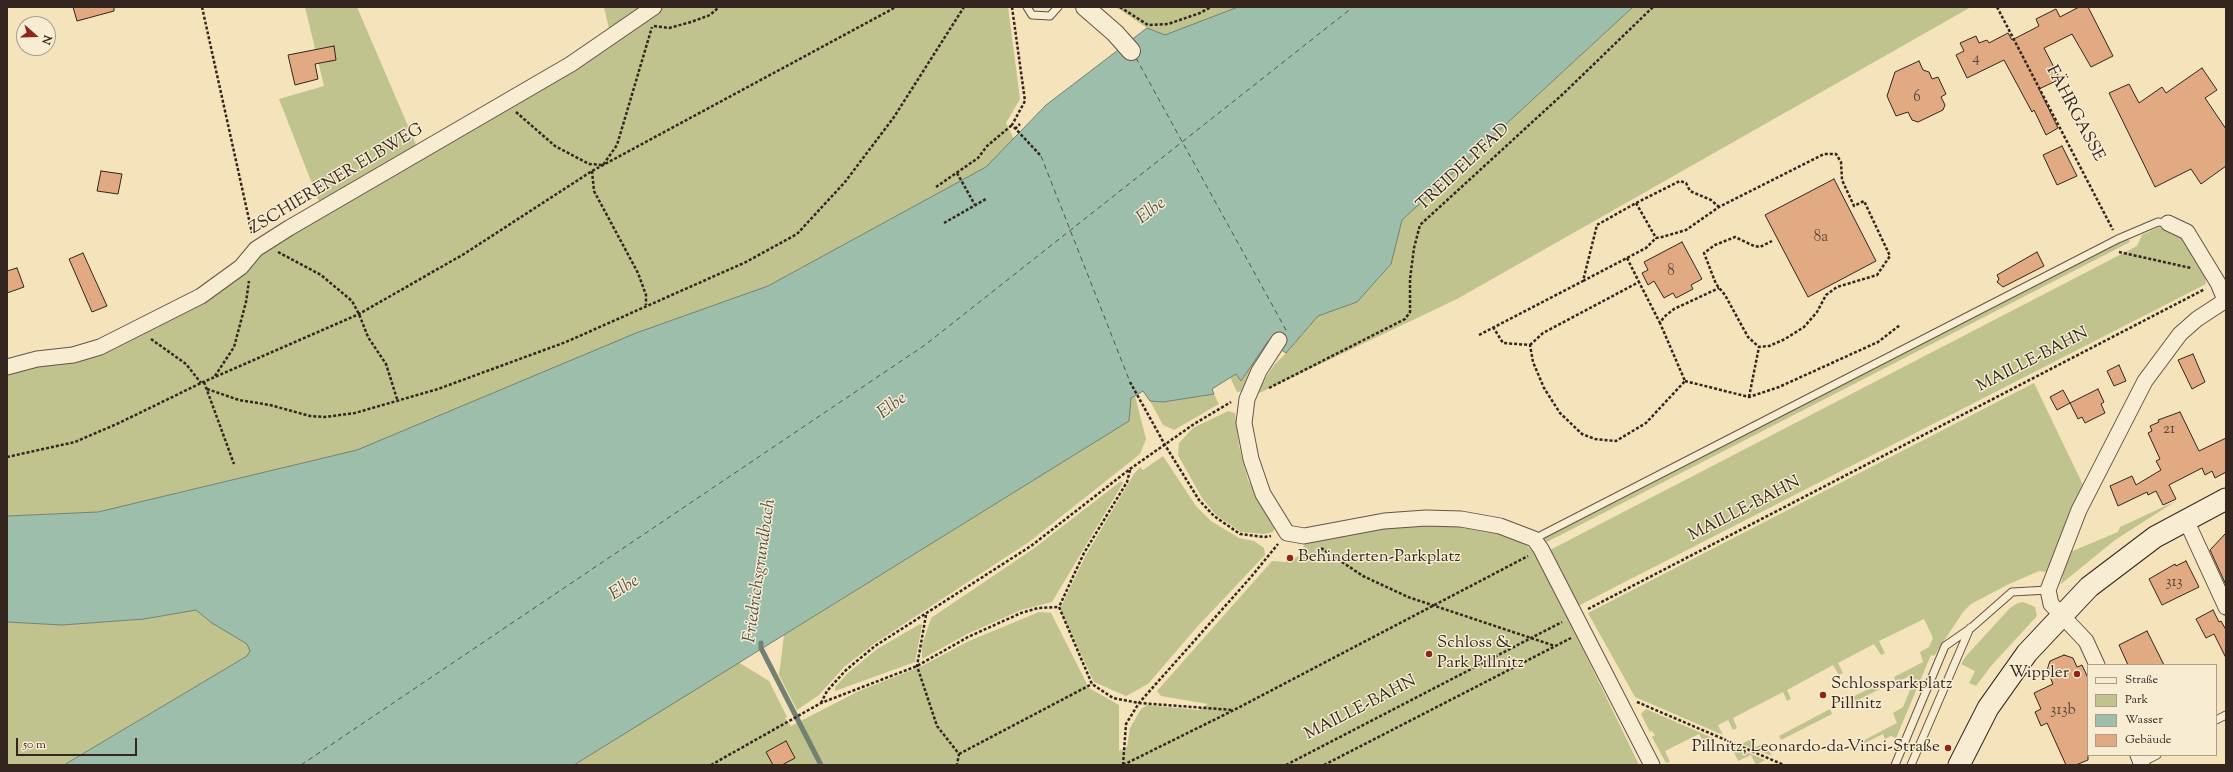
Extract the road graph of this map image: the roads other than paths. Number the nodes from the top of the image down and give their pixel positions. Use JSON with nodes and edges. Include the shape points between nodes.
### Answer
{"nodes":[{"id":1,"x":1026,"y":7,"type":"edge"},
{"id":2,"x":1058,"y":7,"type":"edge"},
{"id":3,"x":1086,"y":7,"type":"edge"},
{"id":4,"x":654,"y":13,"type":"edge"},
{"id":5,"x":1131,"y":50,"type":"dead end"},
{"id":6,"x":2168,"y":222,"type":"joint"},
{"id":7,"x":2226,"y":300,"type":"edge"},
{"id":8,"x":1279,"y":340,"type":"dead end"},
{"id":9,"x":7,"y":367,"type":"edge"},
{"id":10,"x":2226,"y":499,"type":"edge"},
{"id":11,"x":2186,"y":520,"type":"junction"},
{"id":12,"x":1538,"y":544,"type":"junction"},
{"id":13,"x":2048,"y":590,"type":"junction"},
{"id":14,"x":2226,"y":607,"type":"edge"},
{"id":15,"x":2061,"y":615,"type":"junction"},
{"id":16,"x":1970,"y":628,"type":"junction"},
{"id":17,"x":2097,"y":664,"type":"edge"},
{"id":18,"x":2226,"y":715,"type":"edge"},
{"id":19,"x":2217,"y":720,"type":"edge"},
{"id":20,"x":2154,"y":756,"type":"edge"},
{"id":21,"x":2140,"y":761,"type":"edge"},
{"id":22,"x":1652,"y":765,"type":"edge"},
{"id":23,"x":1895,"y":765,"type":"edge"},
{"id":24,"x":1911,"y":765,"type":"edge"},
{"id":25,"x":1959,"y":765,"type":"edge"}],
"edges":[{"from":1,"to":2,"type":"lane","via":[[1032,15],[1050,16]]},
{"from":3,"to":5,"type":"street"},
{"from":4,"to":9,"type":"street","name":"ZSCHIERENER ELBWEG","via":[[633,23],[571,64],[260,247],[241,267],[201,296],[100,347],[73,355],[37,359]]},
{"from":6,"to":7,"type":"street","via":[[2187,232]]},
{"from":6,"to":12,"type":"lane","via":[[2158,222],[2118,239]]},
{"from":7,"to":13,"type":"street","via":[[2180,334],[2145,381],[2079,510]]},
{"from":8,"to":12,"type":"street","via":[[1259,371],[1247,399],[1244,423],[1251,459],[1263,494],[1287,533],[1304,536],[1384,521],[1461,519],[1500,526]]},
{"from":10,"to":11,"type":"main road"},
{"from":11,"to":14,"type":"street"},
{"from":11,"to":15,"type":"main road","via":[[2155,537],[2110,569]]},
{"from":12,"to":22,"type":"street"},
{"from":13,"to":15,"type":"street","via":[[2051,604]]},
{"from":13,"to":16,"type":"lane","via":[[2012,592]]},
{"from":15,"to":17,"type":"street","via":[[2086,641]]},
{"from":15,"to":25,"type":"main road","via":[[2027,654],[1988,708]]},
{"from":16,"to":23,"type":"lane","via":[[1945,646]]},
{"from":16,"to":24,"type":"lane"},
{"from":18,"to":19,"type":"lane"},
{"from":20,"to":21,"type":"lane"}]}
